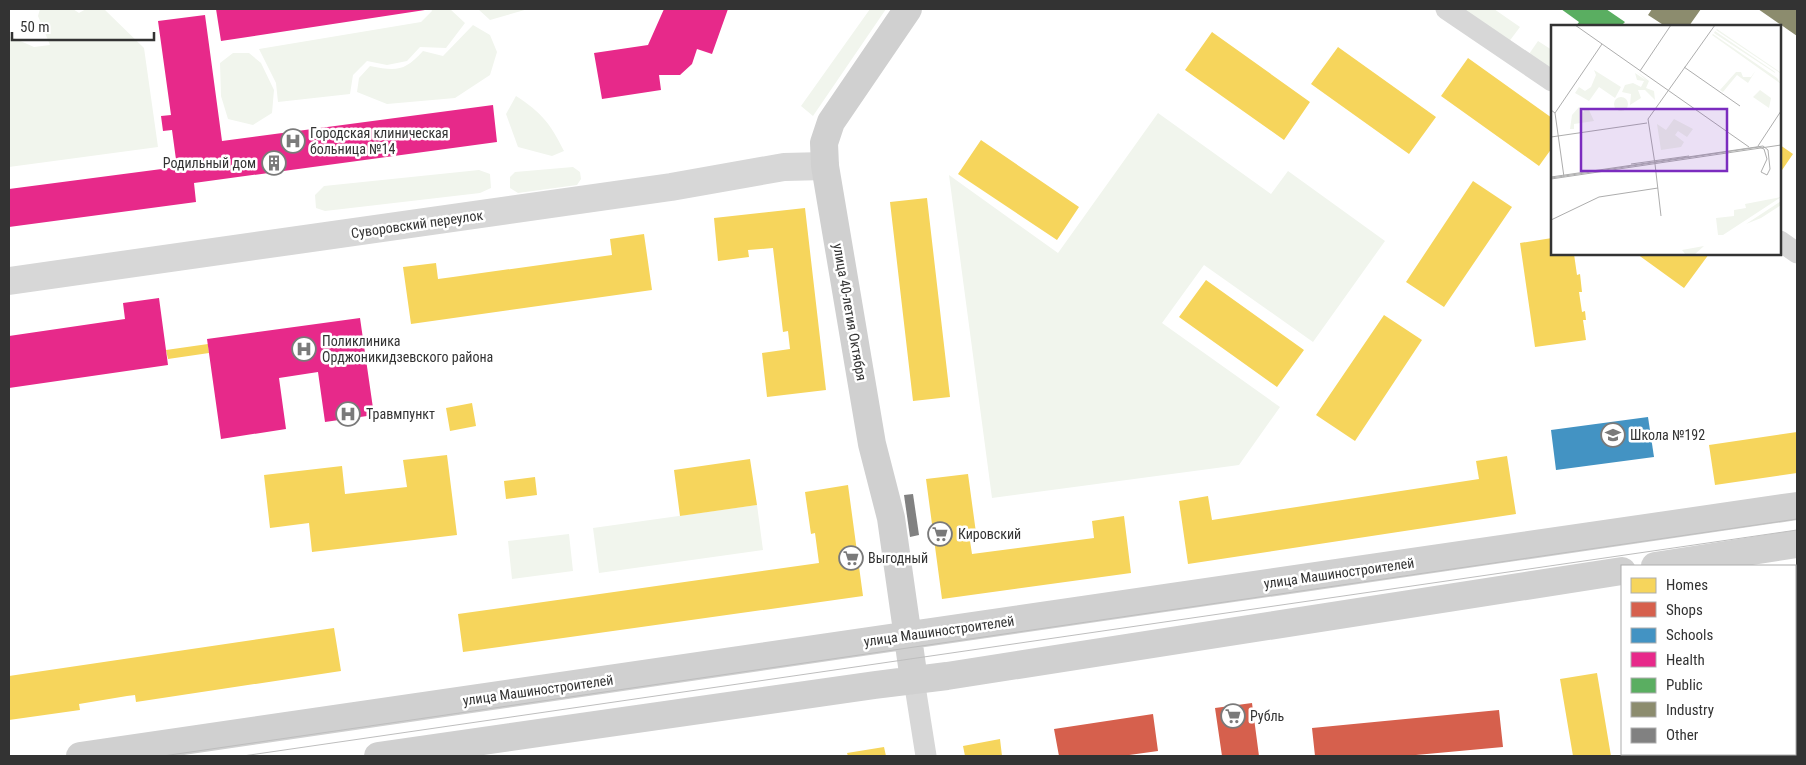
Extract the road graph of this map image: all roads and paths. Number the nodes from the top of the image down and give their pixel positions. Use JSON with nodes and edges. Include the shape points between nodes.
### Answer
{"nodes":[{"id":1,"x":908,"y":9,"type":"edge"},
{"id":2,"x":1446,"y":9,"type":"edge"},
{"id":3,"x":1551,"y":80,"type":"edge"},
{"id":4,"x":825,"y":166,"type":"junction"},
{"id":5,"x":1781,"y":242,"type":"edge"},
{"id":6,"x":1797,"y":253,"type":"edge"},
{"id":7,"x":9,"y":281,"type":"edge"},
{"id":8,"x":1797,"y":506,"type":"edge"},
{"id":9,"x":1797,"y":544,"type":"edge"},
{"id":10,"x":1661,"y":565,"type":"edge"},
{"id":11,"x":1621,"y":571,"type":"edge"},
{"id":12,"x":908,"y":636,"type":"junction"},
{"id":13,"x":914,"y":680,"type":"junction"},
{"id":14,"x":80,"y":756,"type":"edge"},
{"id":15,"x":378,"y":756,"type":"edge"},
{"id":16,"x":926,"y":756,"type":"edge"}],
"edges":[{"from":1,"to":4,"type":"main road","name":"улица 40-летия Октября","via":[[831,122],[824,143]]},
{"from":2,"to":3,"type":"street"},
{"from":4,"to":7,"type":"street","name":"Суворовский переулок","via":[[784,167],[671,187]]},
{"from":4,"to":12,"type":"main road","name":"улица 40-летия Октября","via":[[872,444],[892,518]]},
{"from":5,"to":6,"type":"street"},
{"from":8,"to":12,"type":"main road","name":"улица Машиностроителей"},
{"from":9,"to":10,"type":"main road"},
{"from":11,"to":13,"type":"main road"},
{"from":12,"to":13,"type":"main road","name":"улица 40-летия Октября"},
{"from":12,"to":14,"type":"main road","name":"улица Машиностроителей"},
{"from":13,"to":15,"type":"main road"},
{"from":13,"to":16,"type":"street"}]}
